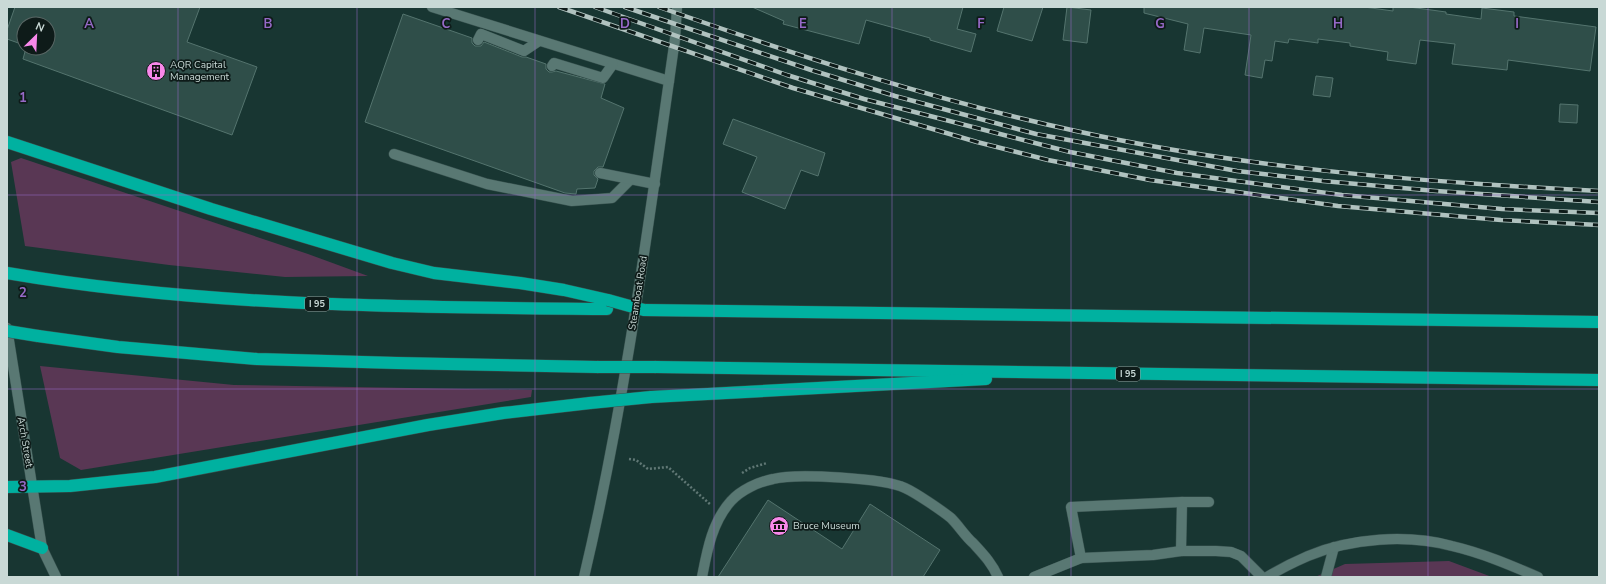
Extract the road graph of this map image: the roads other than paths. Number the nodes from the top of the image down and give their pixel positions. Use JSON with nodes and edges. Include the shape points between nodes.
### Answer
{"nodes":[{"id":1,"x":432,"y":7,"type":"edge"},
{"id":2,"x":677,"y":7,"type":"edge"},
{"id":3,"x":478,"y":40,"type":"dead end"},
{"id":4,"x":539,"y":41,"type":"junction"},
{"id":5,"x":613,"y":64,"type":"junction"},
{"id":6,"x":552,"y":66,"type":"dead end"},
{"id":7,"x":669,"y":81,"type":"junction"},
{"id":8,"x":7,"y":142,"type":"edge"},
{"id":9,"x":394,"y":154,"type":"dead end"},
{"id":10,"x":600,"y":173,"type":"dead end"},
{"id":11,"x":630,"y":180,"type":"junction"},
{"id":12,"x":655,"y":184,"type":"junction"},
{"id":13,"x":7,"y":273,"type":"edge"},
{"id":14,"x":607,"y":305,"type":"junction"},
{"id":15,"x":1599,"y":322,"type":"edge"},
{"id":16,"x":7,"y":328,"type":"edge"},
{"id":17,"x":7,"y":331,"type":"edge"},
{"id":18,"x":1096,"y":373,"type":"junction"},
{"id":19,"x":1599,"y":380,"type":"edge"},
{"id":20,"x":34,"y":486,"type":"junction"},
{"id":21,"x":7,"y":487,"type":"edge"},
{"id":22,"x":1182,"y":502,"type":"junction"},
{"id":23,"x":1209,"y":502,"type":"dead end"},
{"id":24,"x":7,"y":535,"type":"edge"},
{"id":25,"x":1334,"y":547,"type":"junction"},
{"id":26,"x":42,"y":548,"type":"junction"},
{"id":27,"x":1181,"y":551,"type":"junction"},
{"id":28,"x":1081,"y":558,"type":"junction"},
{"id":29,"x":56,"y":577,"type":"edge"},
{"id":30,"x":584,"y":577,"type":"edge"},
{"id":31,"x":702,"y":577,"type":"edge"},
{"id":32,"x":998,"y":577,"type":"edge"},
{"id":33,"x":1034,"y":577,"type":"edge"},
{"id":34,"x":1262,"y":577,"type":"edge"},
{"id":35,"x":1267,"y":577,"type":"edge"},
{"id":36,"x":1326,"y":577,"type":"edge"},
{"id":37,"x":1538,"y":577,"type":"edge"}],
"edges":[{"from":1,"to":4,"type":"main road"},
{"from":2,"to":7,"type":"main road","name":"Steamboat Road"},
{"from":3,"to":4,"type":"main road","via":[[481,34],[524,51]]},
{"from":4,"to":5,"type":"main road"},
{"from":5,"to":6,"type":"main road","via":[[603,78],[554,63]]},
{"from":5,"to":7,"type":"main road"},
{"from":7,"to":12,"type":"main road","name":"Steamboat Road"},
{"from":8,"to":14,"type":"highway","via":[[276,229],[392,263],[434,273],[564,290]]},
{"from":9,"to":11,"type":"main road","via":[[487,184],[572,201],[612,198]]},
{"from":10,"to":11,"type":"main road"},
{"from":11,"to":12,"type":"main road"},
{"from":12,"to":30,"type":"main road","name":"Steamboat Road","via":[[614,442]]},
{"from":13,"to":14,"type":"highway","number":"I 95","via":[[124,290],[263,302],[404,307]]},
{"from":14,"to":15,"type":"highway","bridge":true,"via":[[644,310]]},
{"from":16,"to":20,"type":"main road","name":"Arch Street"},
{"from":17,"to":18,"type":"highway","number":"I 95","bridge":true,"via":[[118,347],[257,359],[405,364]]},
{"from":18,"to":19,"type":"highway","number":"I 95"},
{"from":18,"to":20,"type":"highway","bridge":true,"via":[[590,403],[435,424],[155,477],[70,486]]},
{"from":20,"to":21,"type":"highway"},
{"from":20,"to":26,"type":"main road","name":"Arch Street"},
{"from":22,"to":23,"type":"main road"},
{"from":22,"to":27,"type":"main road"},
{"from":22,"to":28,"type":"main road","via":[[1071,507]]},
{"from":24,"to":26,"type":"highway"},
{"from":25,"to":35,"type":"main road","via":[[1308,556]]},
{"from":25,"to":36,"type":"main road"},
{"from":25,"to":37,"type":"main road","via":[[1384,540],[1421,540],[1483,554]]},
{"from":26,"to":29,"type":"main road","name":"Arch Street"},
{"from":27,"to":28,"type":"main road","via":[[1153,555]]},
{"from":27,"to":34,"type":"main road","via":[[1231,552],[1241,556]]},
{"from":28,"to":33,"type":"main road"},
{"from":31,"to":32,"type":"main road","via":[[715,525],[731,501],[754,485],[774,478],[801,477],[864,479],[893,483],[906,489],[951,518],[982,552]]}]}
